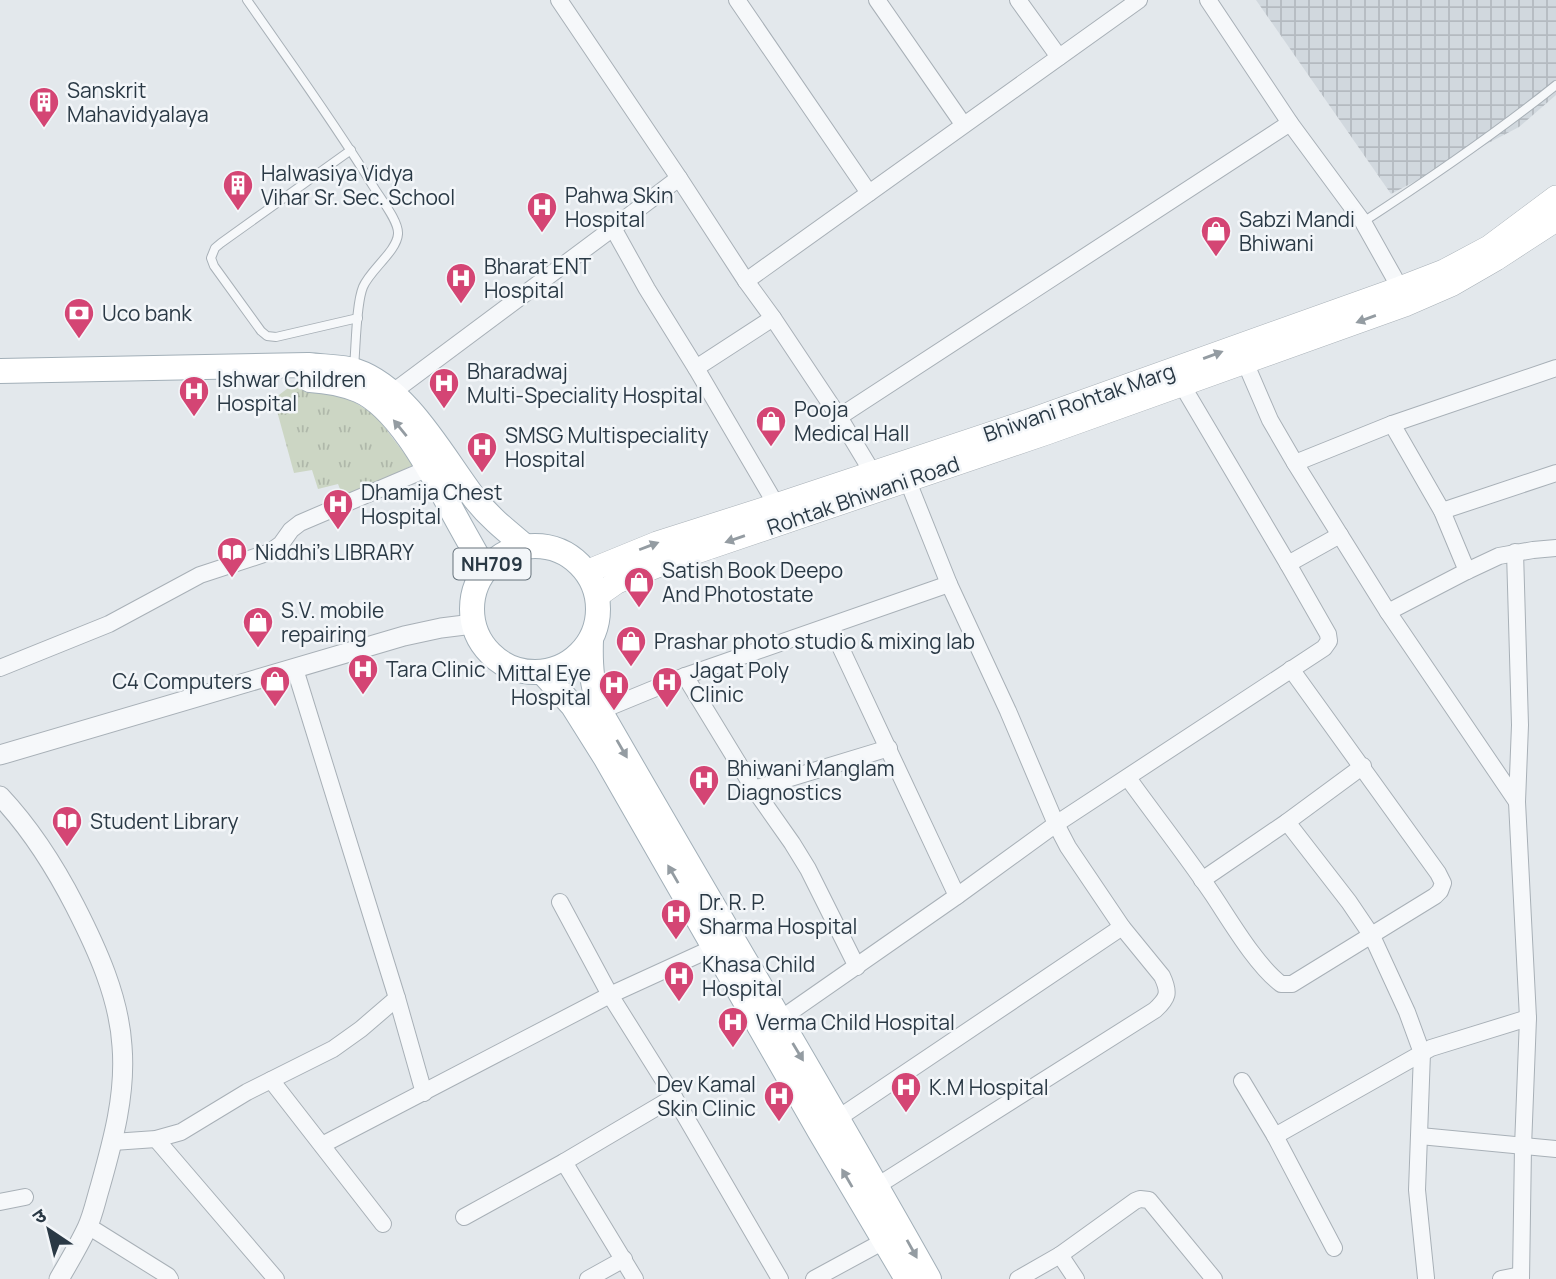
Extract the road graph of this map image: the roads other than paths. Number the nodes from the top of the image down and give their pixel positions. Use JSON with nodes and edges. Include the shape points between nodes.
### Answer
{"nodes":[{"id":1,"x":247,"y":0,"type":"edge"},
{"id":2,"x":559,"y":0,"type":"edge"},
{"id":3,"x":737,"y":0,"type":"edge"},
{"id":4,"x":877,"y":0,"type":"edge"},
{"id":5,"x":1018,"y":0,"type":"edge"},
{"id":6,"x":1139,"y":0,"type":"edge"},
{"id":7,"x":1208,"y":0,"type":"edge"},
{"id":8,"x":1059,"y":57,"type":"junction"},
{"id":9,"x":1556,"y":85,"type":"edge"},
{"id":10,"x":1290,"y":123,"type":"junction"},
{"id":11,"x":964,"y":124,"type":"junction"},
{"id":12,"x":351,"y":150,"type":"junction"},
{"id":13,"x":679,"y":178,"type":"junction"},
{"id":14,"x":870,"y":193,"type":"junction"},
{"id":15,"x":1556,"y":197,"type":"edge"},
{"id":16,"x":1556,"y":220,"type":"edge"},
{"id":17,"x":1363,"y":222,"type":"junction"},
{"id":18,"x":614,"y":229,"type":"junction"},
{"id":19,"x":746,"y":281,"type":"junction"},
{"id":20,"x":1403,"y":296,"type":"junction"},
{"id":21,"x":358,"y":318,"type":"junction"},
{"id":22,"x":773,"y":318,"type":"junction"},
{"id":23,"x":1245,"y":362,"type":"junction"},
{"id":24,"x":696,"y":368,"type":"junction"},
{"id":25,"x":1556,"y":368,"type":"edge"},
{"id":26,"x":354,"y":369,"type":"junction"},
{"id":27,"x":0,"y":371,"type":"edge"},
{"id":28,"x":0,"y":385,"type":"edge"},
{"id":29,"x":1182,"y":385,"type":"junction"},
{"id":30,"x":393,"y":392,"type":"junction"},
{"id":31,"x":839,"y":417,"type":"junction"},
{"id":32,"x":1392,"y":424,"type":"junction"},
{"id":33,"x":1294,"y":463,"type":"junction"},
{"id":34,"x":429,"y":468,"type":"junction"},
{"id":35,"x":1556,"y":473,"type":"edge"},
{"id":36,"x":877,"y":480,"type":"junction"},
{"id":37,"x":907,"y":480,"type":"junction"},
{"id":38,"x":1442,"y":511,"type":"junction"},
{"id":39,"x":781,"y":513,"type":"junction"},
{"id":40,"x":1340,"y":535,"type":"junction"},
{"id":41,"x":526,"y":547,"type":"junction"},
{"id":42,"x":1556,"y":548,"type":"edge"},
{"id":43,"x":1515,"y":552,"type":"junction"},
{"id":44,"x":1288,"y":564,"type":"junction"},
{"id":45,"x":485,"y":570,"type":"junction"},
{"id":46,"x":1467,"y":571,"type":"junction"},
{"id":47,"x":586,"y":572,"type":"junction"},
{"id":48,"x":949,"y":584,"type":"junction"},
{"id":49,"x":597,"y":596,"type":"junction"},
{"id":50,"x":1388,"y":612,"type":"junction"},
{"id":51,"x":473,"y":624,"type":"junction"},
{"id":52,"x":831,"y":627,"type":"junction"},
{"id":53,"x":590,"y":639,"type":"junction"},
{"id":54,"x":0,"y":668,"type":"edge"},
{"id":55,"x":1291,"y":668,"type":"junction"},
{"id":56,"x":295,"y":669,"type":"junction"},
{"id":57,"x":542,"y":672,"type":"junction"},
{"id":58,"x":685,"y":677,"type":"junction"},
{"id":59,"x":600,"y":711,"type":"junction"},
{"id":60,"x":888,"y":748,"type":"junction"},
{"id":61,"x":0,"y":755,"type":"edge"},
{"id":62,"x":1363,"y":766,"type":"junction"},
{"id":63,"x":1128,"y":778,"type":"junction"},
{"id":64,"x":754,"y":789,"type":"junction"},
{"id":65,"x":0,"y":796,"type":"edge"},
{"id":66,"x":1517,"y":802,"type":"junction"},
{"id":67,"x":1287,"y":822,"type":"junction"},
{"id":68,"x":1056,"y":824,"type":"junction"},
{"id":69,"x":1202,"y":880,"type":"junction"},
{"id":70,"x":957,"y":896,"type":"junction"},
{"id":71,"x":560,"y":902,"type":"dead end"},
{"id":72,"x":1122,"y":928,"type":"junction"},
{"id":73,"x":1372,"y":936,"type":"junction"},
{"id":74,"x":715,"y":947,"type":"junction"},
{"id":75,"x":857,"y":967,"type":"junction"},
{"id":76,"x":610,"y":995,"type":"junction"},
{"id":77,"x":397,"y":998,"type":"junction"},
{"id":78,"x":1528,"y":1018,"type":"junction"},
{"id":79,"x":779,"y":1020,"type":"junction"},
{"id":80,"x":1422,"y":1053,"type":"junction"},
{"id":81,"x":271,"y":1080,"type":"junction"},
{"id":82,"x":1242,"y":1081,"type":"dead end"},
{"id":83,"x":424,"y":1093,"type":"junction"},
{"id":84,"x":674,"y":1097,"type":"junction"},
{"id":85,"x":829,"y":1124,"type":"junction"},
{"id":86,"x":1275,"y":1136,"type":"junction"},
{"id":87,"x":1420,"y":1136,"type":"junction"},
{"id":88,"x":156,"y":1139,"type":"junction"},
{"id":89,"x":113,"y":1142,"type":"junction"},
{"id":90,"x":322,"y":1145,"type":"junction"},
{"id":91,"x":1523,"y":1147,"type":"junction"},
{"id":92,"x":1556,"y":1149,"type":"edge"},
{"id":93,"x":564,"y":1162,"type":"junction"},
{"id":94,"x":877,"y":1186,"type":"junction"},
{"id":95,"x":25,"y":1197,"type":"dead end"},
{"id":96,"x":0,"y":1202,"type":"edge"},
{"id":97,"x":464,"y":1217,"type":"dead end"},
{"id":98,"x":383,"y":1224,"type":"dead end"},
{"id":99,"x":89,"y":1226,"type":"junction"},
{"id":100,"x":884,"y":1241,"type":"junction"},
{"id":101,"x":1334,"y":1248,"type":"dead end"},
{"id":102,"x":1060,"y":1255,"type":"junction"},
{"id":103,"x":624,"y":1259,"type":"junction"},
{"id":104,"x":1521,"y":1277,"type":"edge"},
{"id":105,"x":1426,"y":1278,"type":"edge"},
{"id":106,"x":59,"y":1279,"type":"edge"},
{"id":107,"x":170,"y":1279,"type":"edge"},
{"id":108,"x":276,"y":1279,"type":"edge"},
{"id":109,"x":588,"y":1279,"type":"edge"},
{"id":110,"x":635,"y":1279,"type":"edge"},
{"id":111,"x":780,"y":1279,"type":"edge"},
{"id":112,"x":814,"y":1279,"type":"edge"},
{"id":113,"x":907,"y":1279,"type":"edge"},
{"id":114,"x":929,"y":1279,"type":"edge"},
{"id":115,"x":1018,"y":1279,"type":"edge"},
{"id":116,"x":1076,"y":1279,"type":"edge"},
{"id":117,"x":1214,"y":1279,"type":"edge"},
{"id":118,"x":1501,"y":1279,"type":"edge"}],
"edges":[{"from":1,"to":12,"type":"lane"},
{"from":2,"to":13,"type":"street"},
{"from":3,"to":14,"type":"street"},
{"from":4,"to":11,"type":"street"},
{"from":5,"to":8,"type":"street"},
{"from":6,"to":8,"type":"street"},
{"from":7,"to":10,"type":"street"},
{"from":8,"to":11,"type":"street"},
{"from":9,"to":17,"type":"lane","via":[[1437,174]]},
{"from":10,"to":17,"type":"street"},
{"from":10,"to":31,"type":"street"},
{"from":11,"to":14,"type":"street"},
{"from":12,"to":21,"type":"lane","via":[[398,230],[395,243],[363,286]]},
{"from":12,"to":21,"type":"lane","via":[[221,243],[211,258],[267,336]]},
{"from":13,"to":18,"type":"street"},
{"from":13,"to":19,"type":"street"},
{"from":14,"to":19,"type":"street"},
{"from":15,"to":20,"type":"main road","name":"Bhiwani Rohtak Marg","via":[[1489,247]]},
{"from":16,"to":20,"type":"main road","name":"Rohtak Bhiwani Road","via":[[1451,285]]},
{"from":17,"to":20,"type":"street"},
{"from":18,"to":24,"type":"street"},
{"from":18,"to":30,"type":"street"},
{"from":19,"to":22,"type":"street"},
{"from":20,"to":23,"type":"main road","name":"Rohtak Bhiwani Road","one_way":true},
{"from":36,"to":20,"type":"main road","name":"Bhiwani Rohtak Marg","one_way":true,"via":[[1034,419]]},
{"from":21,"to":26,"type":"lane"},
{"from":22,"to":24,"type":"street"},
{"from":22,"to":31,"type":"street"},
{"from":23,"to":29,"type":"main road","name":"Rohtak Bhiwani Road"},
{"from":23,"to":33,"type":"street"},
{"from":24,"to":39,"type":"street"},
{"from":25,"to":32,"type":"street"},
{"from":26,"to":27,"type":"main road","via":[[308,365]]},
{"from":26,"to":30,"type":"main road"},
{"from":34,"to":28,"type":"main road","one_way":true,"via":[[383,408],[359,390],[326,381]]},
{"from":29,"to":37,"type":"main road","name":"Rohtak Bhiwani Road"},
{"from":29,"to":44,"type":"street"},
{"from":30,"to":41,"type":"main road","via":[[477,501]]},
{"from":31,"to":36,"type":"street"},
{"from":32,"to":33,"type":"street"},
{"from":32,"to":38,"type":"street"},
{"from":33,"to":40,"type":"street"},
{"from":34,"to":45,"type":"main road"},
{"from":34,"to":54,"type":"street","via":[[300,523],[270,552],[200,575],[109,624]]},
{"from":35,"to":38,"type":"street"},
{"from":36,"to":37,"type":"main road","name":"Rohtak Bhiwani Road"},
{"from":36,"to":39,"type":"main road","name":"Bhiwani Rohtak Marg"},
{"from":37,"to":48,"type":"street"},
{"from":38,"to":46,"type":"street"},
{"from":47,"to":39,"type":"main road","name":"Bhiwani Rohtak Marg","one_way":true,"via":[[657,543]]},
{"from":39,"to":49,"type":"main road","name":"Rohtak Bhiwani Road","one_way":true,"via":[[636,573]]},
{"from":40,"to":44,"type":"street"},
{"from":40,"to":50,"type":"street"},
{"from":41,"to":45,"type":"main road","number":"NH709","via":[[511,551]]},
{"from":41,"to":47,"type":"main road","number":"NH709","via":[[560,551]]},
{"from":42,"to":43,"type":"street"},
{"from":43,"to":46,"type":"street"},
{"from":43,"to":66,"type":"street","via":[[1520,725]]},
{"from":44,"to":55,"type":"street","via":[[1330,639],[1324,648]]},
{"from":45,"to":51,"type":"main road","number":"NH709","via":[[472,605]]},
{"from":46,"to":50,"type":"street"},
{"from":47,"to":49,"type":"main road","number":"NH709"},
{"from":48,"to":52,"type":"street"},
{"from":48,"to":68,"type":"street"},
{"from":49,"to":53,"type":"main road","number":"NH709","via":[[597,623]]},
{"from":50,"to":66,"type":"street"},
{"from":51,"to":56,"type":"street","via":[[404,636]]},
{"from":51,"to":57,"type":"main road","via":[[491,655],[506,666]]},
{"from":52,"to":58,"type":"street"},
{"from":52,"to":60,"type":"street"},
{"from":53,"to":57,"type":"main road","via":[[562,667]]},
{"from":53,"to":59,"type":"main road","via":[[590,670]]},
{"from":55,"to":62,"type":"street"},
{"from":55,"to":63,"type":"street"},
{"from":56,"to":61,"type":"street"},
{"from":56,"to":77,"type":"street"},
{"from":74,"to":57,"type":"main road","one_way":true,"via":[[573,706]]},
{"from":58,"to":59,"type":"street"},
{"from":58,"to":64,"type":"street"},
{"from":59,"to":79,"type":"main road","one_way":true},
{"from":60,"to":64,"type":"street"},
{"from":60,"to":70,"type":"street"},
{"from":62,"to":67,"type":"street"},
{"from":62,"to":73,"type":"street","via":[[1443,883],[1434,896]]},
{"from":63,"to":68,"type":"street"},
{"from":63,"to":69,"type":"street"},
{"from":64,"to":75,"type":"street","via":[[808,869]]},
{"from":65,"to":89,"type":"street","via":[[64,884],[106,974],[122,1044],[123,1084]]},
{"from":66,"to":78,"type":"street"},
{"from":67,"to":69,"type":"street"},
{"from":67,"to":73,"type":"street"},
{"from":68,"to":70,"type":"street"},
{"from":68,"to":72,"type":"street"},
{"from":69,"to":73,"type":"street","via":[[1259,961],[1281,984],[1292,984]]},
{"from":70,"to":75,"type":"street"},
{"from":71,"to":76,"type":"street"},
{"from":72,"to":85,"type":"street"},
{"from":72,"to":94,"type":"street","via":[[1162,976],[1167,992],[1164,1002]]},
{"from":73,"to":80,"type":"street"},
{"from":74,"to":76,"type":"street"},
{"from":74,"to":85,"type":"main road"},
{"from":75,"to":79,"type":"street"},
{"from":76,"to":83,"type":"street"},
{"from":76,"to":84,"type":"street"},
{"from":77,"to":81,"type":"street","via":[[333,1049]]},
{"from":77,"to":83,"type":"street"},
{"from":78,"to":80,"type":"street"},
{"from":78,"to":91,"type":"street"},
{"from":79,"to":85,"type":"main road","one_way":true},
{"from":80,"to":86,"type":"street"},
{"from":80,"to":87,"type":"street"},
{"from":81,"to":88,"type":"street","via":[[181,1132]]},
{"from":81,"to":90,"type":"street"},
{"from":82,"to":86,"type":"street"},
{"from":83,"to":90,"type":"street"},
{"from":84,"to":93,"type":"street"},
{"from":84,"to":111,"type":"street"},
{"from":85,"to":94,"type":"main road"},
{"from":100,"to":85,"type":"main road","one_way":true},
{"from":86,"to":101,"type":"street"},
{"from":87,"to":91,"type":"street"},
{"from":87,"to":105,"type":"street","via":[[1417,1189]]},
{"from":88,"to":89,"type":"street"},
{"from":88,"to":108,"type":"street"},
{"from":89,"to":99,"type":"street"},
{"from":90,"to":98,"type":"street"},
{"from":91,"to":92,"type":"street"},
{"from":91,"to":104,"type":"street"},
{"from":93,"to":97,"type":"street"},
{"from":93,"to":103,"type":"street"},
{"from":94,"to":114,"type":"main road","one_way":true},
{"from":95,"to":96,"type":"street"},
{"from":99,"to":106,"type":"street"},
{"from":99,"to":107,"type":"street"},
{"from":100,"to":112,"type":"street"},
{"from":100,"to":113,"type":"main road"},
{"from":102,"to":115,"type":"street"},
{"from":102,"to":116,"type":"street"},
{"from":102,"to":117,"type":"street","via":[[1135,1201],[1146,1199]]},
{"from":103,"to":109,"type":"street"},
{"from":103,"to":110,"type":"street"},
{"from":104,"to":118,"type":"street"}]}
